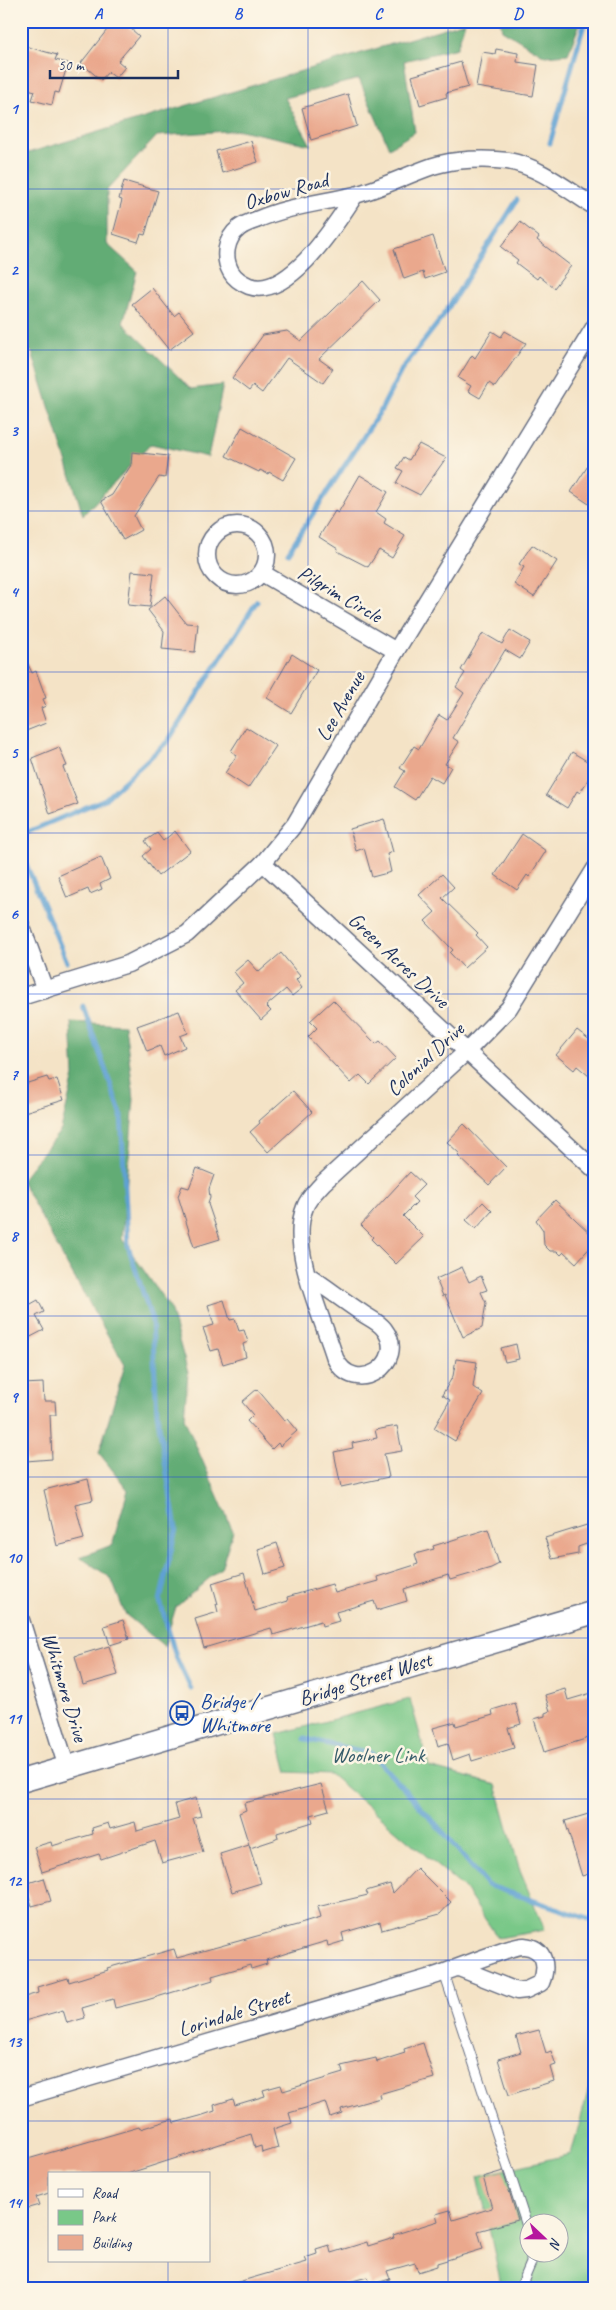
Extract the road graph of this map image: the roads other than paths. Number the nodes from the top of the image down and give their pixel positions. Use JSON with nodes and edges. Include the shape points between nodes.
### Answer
{"nodes":[{"id":1,"x":356,"y":195,"type":"junction"},
{"id":2,"x":595,"y":207,"type":"edge"},
{"id":3,"x":595,"y":326,"type":"edge"},
{"id":4,"x":262,"y":573,"type":"dead end"},
{"id":5,"x":396,"y":651,"type":"junction"},
{"id":6,"x":262,"y":863,"type":"junction"},
{"id":7,"x":595,"y":869,"type":"edge"},
{"id":8,"x":21,"y":925,"type":"edge"},
{"id":9,"x":45,"y":990,"type":"junction"},
{"id":10,"x":21,"y":997,"type":"edge"},
{"id":11,"x":466,"y":1052,"type":"junction"},
{"id":12,"x":595,"y":1170,"type":"edge"},
{"id":13,"x":309,"y":1276,"type":"junction"},
{"id":14,"x":595,"y":1612,"type":"edge"},
{"id":15,"x":21,"y":1620,"type":"edge"},
{"id":16,"x":67,"y":1768,"type":"junction"},
{"id":17,"x":21,"y":1782,"type":"edge"},
{"id":18,"x":452,"y":1970,"type":"junction"},
{"id":19,"x":21,"y":2098,"type":"edge"},
{"id":20,"x":523,"y":2212,"type":"edge"},
{"id":21,"x":531,"y":2262,"type":"edge"},
{"id":22,"x":520,"y":2289,"type":"edge"}],
"edges":[{"from":1,"to":1,"type":"street","name":"Oxbow Road","via":[[268,214],[239,228],[227,246],[227,264],[232,273],[253,287],[265,287],[281,280],[320,246]]},
{"from":1,"to":2,"type":"street","name":"Oxbow Road","via":[[435,166],[480,160],[509,161],[529,167]]},
{"from":3,"to":5,"type":"street","name":"Lee Avenue"},
{"from":4,"to":5,"type":"street","name":"Pilgrim Circle"},
{"from":5,"to":6,"type":"street","name":"Lee Avenue","via":[[295,824]]},
{"from":6,"to":9,"type":"street","name":"Lee Avenue","via":[[187,934],[128,964]]},
{"from":6,"to":11,"type":"street","name":"Green Acres Drive"},
{"from":7,"to":11,"type":"street","name":"Colonial Drive","via":[[508,1008]]},
{"from":8,"to":9,"type":"street"},
{"from":9,"to":10,"type":"street","name":"Lee Avenue"},
{"from":11,"to":12,"type":"street","name":"Green Acres Drive"},
{"from":11,"to":13,"type":"street","name":"Colonial Drive","via":[[313,1195],[305,1207],[300,1235]]},
{"from":13,"to":13,"type":"street","name":"Colonial Drive","via":[[335,1358],[341,1367],[360,1377],[380,1370],[387,1362],[391,1347],[384,1329]]},
{"from":14,"to":16,"type":"main road","name":"Bridge Street West"},
{"from":15,"to":16,"type":"street","name":"Whitmore Drive"},
{"from":16,"to":17,"type":"main road","name":"Bridge Street West"},
{"from":18,"to":18,"type":"street","name":"Lorindale Street","via":[[517,1991],[534,1988],[541,1983],[545,1966],[537,1951],[521,1946]]},
{"from":18,"to":19,"type":"street","name":"Lorindale Street"},
{"from":18,"to":20,"type":"lane"},
{"from":21,"to":22,"type":"lane"}]}
